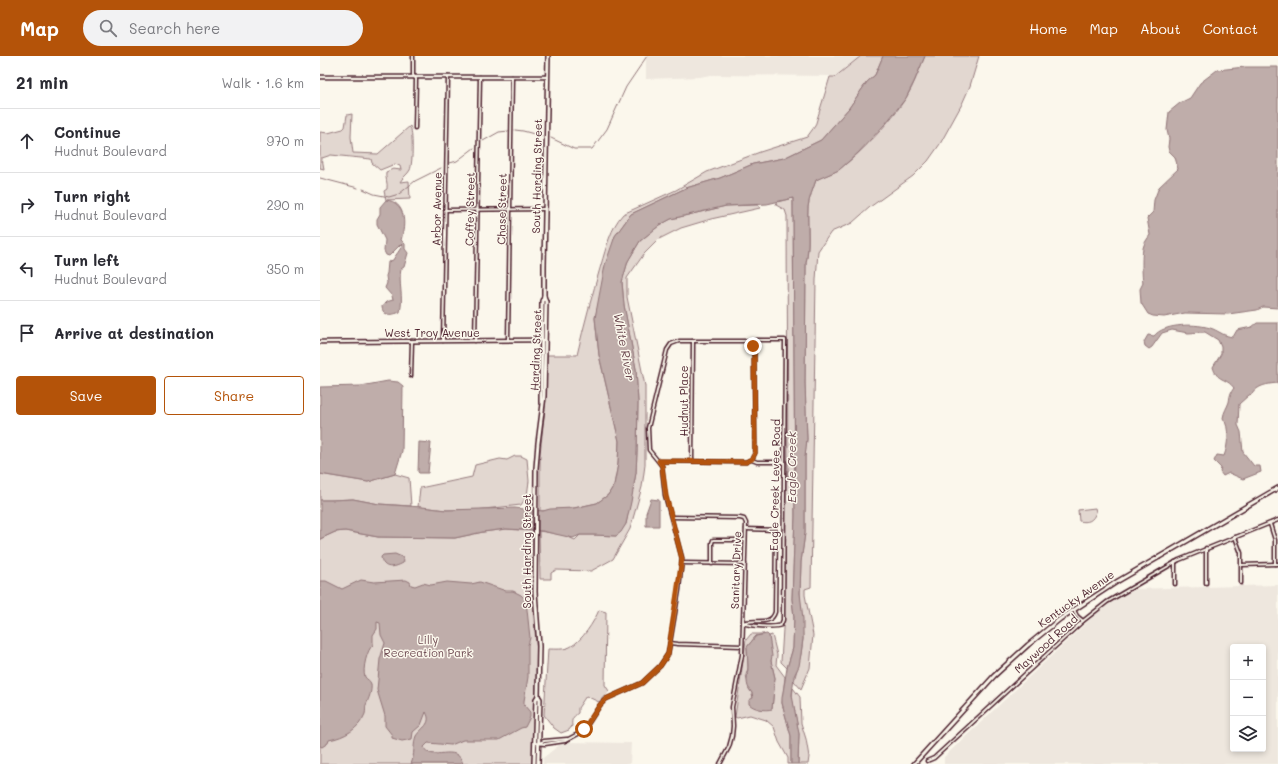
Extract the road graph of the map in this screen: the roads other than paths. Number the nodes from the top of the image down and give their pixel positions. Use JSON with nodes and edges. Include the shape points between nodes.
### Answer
{"nodes":[{"id":1,"x":413,"y":56,"type":"edge"},
{"id":2,"x":548,"y":56,"type":"edge"},
{"id":3,"x":320,"y":77,"type":"edge"},
{"id":4,"x":414,"y":77,"type":"junction"},
{"id":5,"x":448,"y":77,"type":"junction"},
{"id":6,"x":480,"y":77,"type":"junction"},
{"id":7,"x":512,"y":77,"type":"junction"},
{"id":8,"x":547,"y":77,"type":"junction"},
{"id":9,"x":415,"y":128,"type":"dead end"},
{"id":10,"x":510,"y":209,"type":"junction"},
{"id":11,"x":545,"y":209,"type":"junction"},
{"id":12,"x":445,"y":210,"type":"junction"},
{"id":13,"x":478,"y":210,"type":"junction"},
{"id":14,"x":544,"y":296,"type":"joint"},
{"id":15,"x":508,"y":340,"type":"junction"},
{"id":16,"x":543,"y":340,"type":"junction"},
{"id":17,"x":412,"y":341,"type":"junction"},
{"id":18,"x":443,"y":341,"type":"junction"},
{"id":19,"x":476,"y":341,"type":"junction"},
{"id":20,"x":693,"y":341,"type":"junction"},
{"id":21,"x":320,"y":342,"type":"edge"},
{"id":22,"x":751,"y":343,"type":"junction"},
{"id":23,"x":412,"y":376,"type":"dead end"},
{"id":24,"x":542,"y":406,"type":"joint"},
{"id":25,"x":752,"y":460,"type":"junction"},
{"id":26,"x":659,"y":461,"type":"junction"},
{"id":27,"x":692,"y":461,"type":"junction"},
{"id":28,"x":784,"y":462,"type":"junction"},
{"id":29,"x":1278,"y":488,"type":"edge"},
{"id":30,"x":672,"y":517,"type":"junction"},
{"id":31,"x":1278,"y":520,"type":"edge"},
{"id":32,"x":1270,"y":523,"type":"junction"},
{"id":33,"x":746,"y":529,"type":"junction"},
{"id":34,"x":1235,"y":537,"type":"junction"},
{"id":35,"x":745,"y":540,"type":"junction"},
{"id":36,"x":1206,"y":548,"type":"junction"},
{"id":37,"x":1175,"y":562,"type":"junction"},
{"id":38,"x":682,"y":563,"type":"junction"},
{"id":39,"x":712,"y":564,"type":"junction"},
{"id":40,"x":745,"y":564,"type":"junction"},
{"id":41,"x":1276,"y":564,"type":"edge"},
{"id":42,"x":1241,"y":565,"type":"junction"},
{"id":43,"x":1206,"y":583,"type":"dead end"},
{"id":44,"x":1241,"y":583,"type":"dead end"},
{"id":45,"x":1175,"y":584,"type":"dead end"},
{"id":46,"x":1074,"y":608,"type":"junction"},
{"id":47,"x":1083,"y":621,"type":"junction"},
{"id":48,"x":743,"y":623,"type":"junction"},
{"id":49,"x":670,"y":643,"type":"junction"},
{"id":50,"x":742,"y":646,"type":"junction"},
{"id":51,"x":537,"y":743,"type":"junction"},
{"id":52,"x":927,"y":761,"type":"dead end"},
{"id":53,"x":534,"y":764,"type":"edge"},
{"id":54,"x":538,"y":764,"type":"edge"},
{"id":55,"x":720,"y":764,"type":"edge"},
{"id":56,"x":914,"y":764,"type":"edge"}],
"edges":[{"from":1,"to":4,"type":"street"},
{"from":2,"to":8,"type":"main road","name":"South Harding Street"},
{"from":3,"to":4,"type":"street"},
{"from":4,"to":5,"type":"street"},
{"from":4,"to":9,"type":"street"},
{"from":5,"to":6,"type":"street"},
{"from":5,"to":12,"type":"street","name":"Arbor Avenue"},
{"from":6,"to":7,"type":"street"},
{"from":6,"to":13,"type":"street","name":"Coffey Street"},
{"from":7,"to":8,"type":"street"},
{"from":7,"to":10,"type":"street","name":"Chase Street"},
{"from":8,"to":11,"type":"main road","name":"South Harding Street"},
{"from":10,"to":11,"type":"street"},
{"from":10,"to":13,"type":"street"},
{"from":10,"to":15,"type":"street","name":"Chase Street"},
{"from":11,"to":14,"type":"main road","name":"South Harding Street"},
{"from":12,"to":13,"type":"street"},
{"from":12,"to":18,"type":"street","name":"Arbor Avenue"},
{"from":13,"to":19,"type":"street","name":"Coffey Street"},
{"from":14,"to":16,"type":"main road","name":"Harding Street"},
{"from":15,"to":16,"type":"street","name":"West Troy Avenue"},
{"from":15,"to":19,"type":"street","name":"West Troy Avenue"},
{"from":16,"to":24,"type":"main road","name":"Harding Street"},
{"from":17,"to":18,"type":"street","name":"West Troy Avenue"},
{"from":17,"to":21,"type":"street","name":"West Troy Avenue"},
{"from":17,"to":23,"type":"street"},
{"from":18,"to":19,"type":"street","name":"West Troy Avenue"},
{"from":20,"to":22,"type":"street"},
{"from":20,"to":26,"type":"street","via":[[676,341],[667,350],[648,428],[649,450]]},
{"from":20,"to":27,"type":"street","name":"Hudnut Place"},
{"from":22,"to":25,"type":"street","via":[[754,349],[755,453]]},
{"from":22,"to":28,"type":"street","name":"Eagle Creek Levee Road","via":[[756,340],[785,340]]},
{"from":24,"to":51,"type":"main road","name":"South Harding Street","via":[[536,482],[535,600],[539,655]]},
{"from":25,"to":27,"type":"street"},
{"from":25,"to":28,"type":"street"},
{"from":26,"to":27,"type":"street"},
{"from":26,"to":30,"type":"street"},
{"from":28,"to":48,"type":"street","name":"Eagle Creek Levee Road","via":[[783,621],[776,627]]},
{"from":29,"to":46,"type":"main road","name":"Kentucky Avenue"},
{"from":30,"to":33,"type":"street","name":"Sanitary Drive","via":[[740,518],[745,522]]},
{"from":30,"to":38,"type":"street"},
{"from":31,"to":32,"type":"street","name":"Maywood Road"},
{"from":32,"to":34,"type":"street","name":"Maywood Road"},
{"from":32,"to":41,"type":"street","via":[[1275,540]]},
{"from":33,"to":35,"type":"street","name":"Sanitary Drive"},
{"from":33,"to":48,"type":"street","via":[[776,530],[775,606],[774,615],[770,620]]},
{"from":34,"to":36,"type":"street","name":"Maywood Road"},
{"from":34,"to":42,"type":"street","via":[[1241,553]]},
{"from":35,"to":39,"type":"street","via":[[713,540]]},
{"from":35,"to":40,"type":"street","name":"Sanitary Drive"},
{"from":36,"to":37,"type":"street","name":"Maywood Road"},
{"from":36,"to":43,"type":"street"},
{"from":37,"to":45,"type":"street"},
{"from":37,"to":47,"type":"street","name":"Maywood Road","via":[[1110,600]]},
{"from":38,"to":39,"type":"street"},
{"from":38,"to":49,"type":"street"},
{"from":39,"to":40,"type":"street"},
{"from":40,"to":48,"type":"street","name":"Sanitary Drive"},
{"from":41,"to":42,"type":"street"},
{"from":42,"to":44,"type":"street"},
{"from":46,"to":47,"type":"street"},
{"from":46,"to":56,"type":"main road","name":"Kentucky Avenue","via":[[1001,670]]},
{"from":47,"to":52,"type":"street","name":"Maywood Road","via":[[934,758]]},
{"from":48,"to":50,"type":"street","name":"Sanitary Drive"},
{"from":49,"to":50,"type":"street"},
{"from":49,"to":51,"type":"street","via":[[665,660],[642,683],[606,699],[575,736]]},
{"from":50,"to":55,"type":"street","name":"Sanitary Drive","via":[[732,705],[732,736]]},
{"from":51,"to":53,"type":"main road","name":"South Harding Street"},
{"from":51,"to":54,"type":"main road","name":"South Harding Street"}]}
